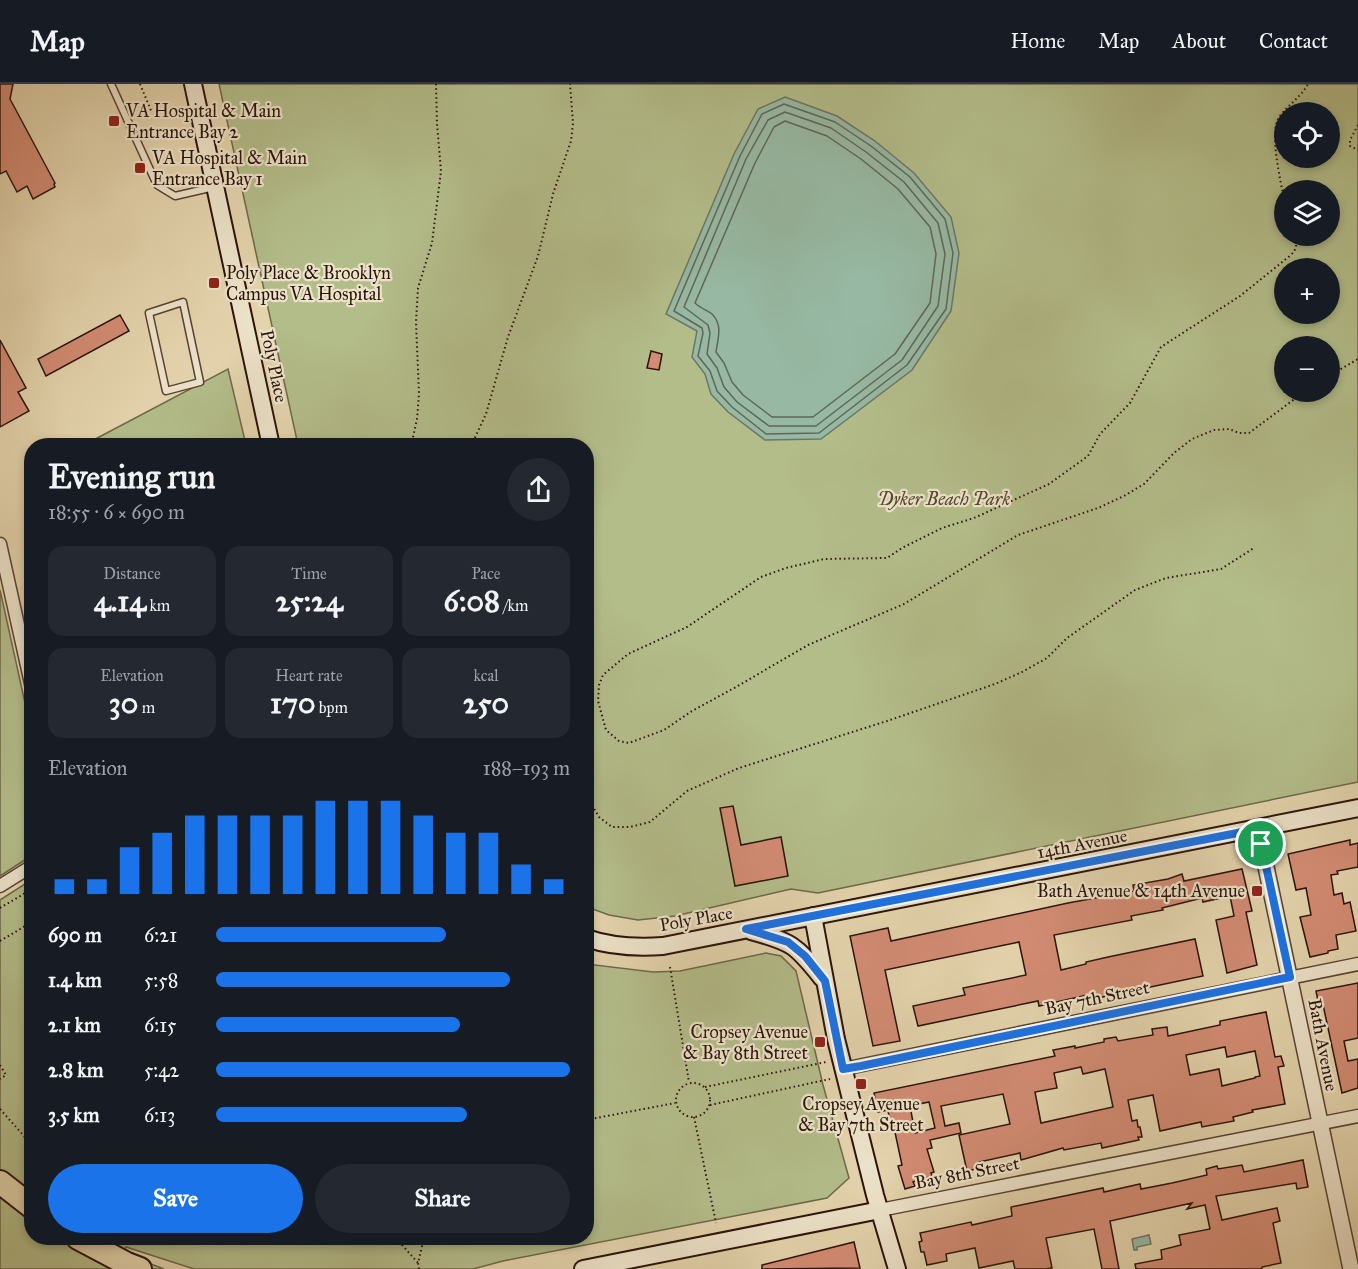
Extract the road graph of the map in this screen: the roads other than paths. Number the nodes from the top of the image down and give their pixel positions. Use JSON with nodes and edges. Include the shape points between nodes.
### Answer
{"nodes":[{"id":1,"x":111,"y":84,"type":"edge"},
{"id":2,"x":193,"y":84,"type":"edge"},
{"id":3,"x":216,"y":187,"type":"junction"},
{"id":4,"x":183,"y":302,"type":"joint"},
{"id":5,"x":269,"y":438,"type":"edge"},
{"id":6,"x":0,"y":544,"type":"edge"},
{"id":7,"x":24,"y":652,"type":"edge"},
{"id":8,"x":1358,"y":808,"type":"edge"},
{"id":9,"x":1258,"y":829,"type":"junction"},
{"id":10,"x":24,"y":871,"type":"edge"},
{"id":11,"x":0,"y":886,"type":"edge"},
{"id":12,"x":813,"y":916,"type":"junction"},
{"id":13,"x":746,"y":929,"type":"junction"},
{"id":14,"x":594,"y":941,"type":"edge"},
{"id":15,"x":1358,"y":964,"type":"edge"},
{"id":16,"x":1290,"y":977,"type":"junction"},
{"id":17,"x":825,"y":981,"type":"junction"},
{"id":18,"x":837,"y":1074,"type":"junction"},
{"id":19,"x":1358,"y":1116,"type":"edge"},
{"id":20,"x":1319,"y":1124,"type":"junction"},
{"id":21,"x":0,"y":1182,"type":"edge"},
{"id":22,"x":24,"y":1201,"type":"edge"},
{"id":23,"x":880,"y":1210,"type":"junction"},
{"id":24,"x":91,"y":1245,"type":"edge"},
{"id":25,"x":140,"y":1269,"type":"edge"},
{"id":26,"x":583,"y":1269,"type":"edge"},
{"id":27,"x":897,"y":1269,"type":"edge"},
{"id":28,"x":1351,"y":1269,"type":"edge"}],
"edges":[{"from":1,"to":3,"type":"lane","via":[[157,185],[175,196]]},
{"from":2,"to":3,"type":"main road","name":"Poly Place"},
{"from":3,"to":5,"type":"main road","name":"Poly Place"},
{"from":4,"to":4,"type":"lane","via":[[200,382],[166,391],[148,313]]},
{"from":6,"to":7,"type":"street"},
{"from":8,"to":9,"type":"main road","name":"14th Avenue"},
{"from":9,"to":12,"type":"main road","name":"14th Avenue"},
{"from":9,"to":16,"type":"street","name":"Bath Avenue"},
{"from":10,"to":11,"type":"street"},
{"from":12,"to":13,"type":"main road","name":"Poly Place"},
{"from":12,"to":17,"type":"main road"},
{"from":13,"to":14,"type":"main road","name":"Poly Place","via":[[663,946],[636,948]]},
{"from":13,"to":17,"type":"main road","via":[[788,942]]},
{"from":15,"to":16,"type":"street","name":"Bay 7th Street"},
{"from":16,"to":18,"type":"street","name":"Bay 7th Street"},
{"from":16,"to":20,"type":"street","name":"Bath Avenue"},
{"from":17,"to":18,"type":"main road"},
{"from":18,"to":23,"type":"main road"},
{"from":19,"to":20,"type":"street","name":"Bay 8th Street"},
{"from":20,"to":23,"type":"street","name":"Bay 8th Street"},
{"from":20,"to":28,"type":"street","name":"Bath Avenue"},
{"from":21,"to":22,"type":"highway"},
{"from":23,"to":26,"type":"main road","name":"Bay 8th Street","via":[[652,1259]]},
{"from":23,"to":27,"type":"main road"},
{"from":24,"to":25,"type":"highway"}]}
